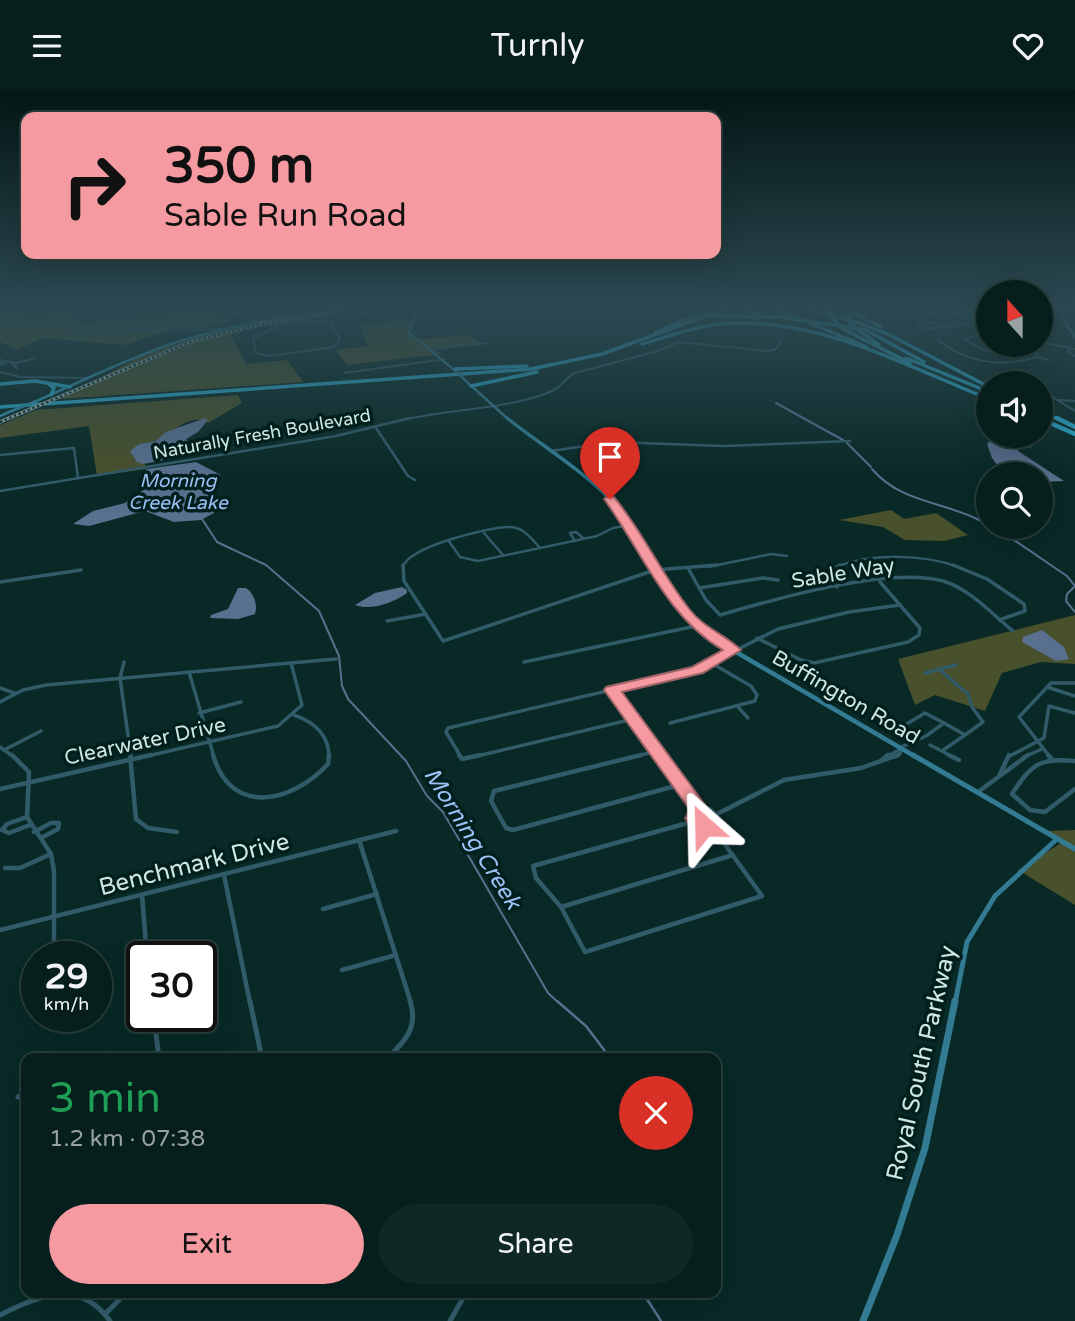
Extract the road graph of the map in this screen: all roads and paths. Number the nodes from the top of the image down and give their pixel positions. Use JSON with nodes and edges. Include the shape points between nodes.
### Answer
{"nodes":[{"id":1,"x":12,"y":363,"type":"edge"},
{"id":2,"x":124,"y":363,"type":"edge"},
{"id":3,"x":413,"y":363,"type":"edge"},
{"id":4,"x":449,"y":363,"type":"edge"},
{"id":5,"x":607,"y":363,"type":"edge"},
{"id":6,"x":902,"y":363,"type":"edge"},
{"id":7,"x":908,"y":363,"type":"edge"},
{"id":8,"x":913,"y":363,"type":"edge"},
{"id":9,"x":920,"y":363,"type":"edge"},
{"id":10,"x":931,"y":363,"type":"edge"},
{"id":11,"x":942,"y":363,"type":"edge"},
{"id":12,"x":985,"y":363,"type":"edge"},
{"id":13,"x":568,"y":364,"type":"junction"},
{"id":14,"x":983,"y":367,"type":"dead end"},
{"id":15,"x":17,"y":368,"type":"dead end"},
{"id":16,"x":456,"y":371,"type":"junction"},
{"id":17,"x":0,"y":372,"type":"edge"},
{"id":18,"x":344,"y":373,"type":"dead end"},
{"id":19,"x":89,"y":378,"type":"junction"},
{"id":20,"x":943,"y":378,"type":"junction"},
{"id":21,"x":48,"y":384,"type":"junction"},
{"id":22,"x":0,"y":385,"type":"edge"},
{"id":23,"x":976,"y":385,"type":"edge"},
{"id":24,"x":471,"y":386,"type":"junction"},
{"id":25,"x":976,"y":387,"type":"edge"},
{"id":26,"x":68,"y":388,"type":"junction"},
{"id":27,"x":976,"y":388,"type":"edge"},
{"id":28,"x":976,"y":389,"type":"edge"},
{"id":29,"x":976,"y":389,"type":"edge"},
{"id":30,"x":51,"y":395,"type":"junction"},
{"id":31,"x":1053,"y":397,"type":"edge"},
{"id":32,"x":482,"y":398,"type":"junction"},
{"id":33,"x":1059,"y":400,"type":"junction"},
{"id":34,"x":1075,"y":401,"type":"edge"},
{"id":35,"x":502,"y":403,"type":"junction"},
{"id":36,"x":491,"y":405,"type":"junction"},
{"id":37,"x":0,"y":409,"type":"edge"},
{"id":38,"x":11,"y":411,"type":"junction"},
{"id":39,"x":1075,"y":411,"type":"edge"},
{"id":40,"x":0,"y":417,"type":"edge"},
{"id":41,"x":1053,"y":417,"type":"edge"},
{"id":42,"x":1053,"y":424,"type":"edge"},
{"id":43,"x":1075,"y":427,"type":"edge"},
{"id":44,"x":376,"y":428,"type":"junction"},
{"id":45,"x":1075,"y":434,"type":"edge"},
{"id":46,"x":850,"y":441,"type":"dead end"},
{"id":47,"x":551,"y":451,"type":"junction"},
{"id":48,"x":0,"y":455,"type":"edge"},
{"id":49,"x":78,"y":478,"type":"junction"},
{"id":50,"x":415,"y":480,"type":"dead end"},
{"id":51,"x":0,"y":491,"type":"edge"},
{"id":52,"x":630,"y":525,"type":"junction"},
{"id":53,"x":484,"y":533,"type":"junction"},
{"id":54,"x":584,"y":539,"type":"junction"},
{"id":55,"x":448,"y":540,"type":"junction"},
{"id":56,"x":575,"y":541,"type":"junction"},
{"id":57,"x":540,"y":548,"type":"junction"},
{"id":58,"x":503,"y":556,"type":"junction"},
{"id":59,"x":787,"y":556,"type":"dead end"},
{"id":60,"x":81,"y":570,"type":"dead end"},
{"id":61,"x":655,"y":570,"type":"junction"},
{"id":62,"x":689,"y":570,"type":"junction"},
{"id":63,"x":778,"y":580,"type":"dead end"},
{"id":64,"x":0,"y":582,"type":"edge"},
{"id":65,"x":880,"y":582,"type":"junction"},
{"id":66,"x":837,"y":587,"type":"junction"},
{"id":67,"x":699,"y":588,"type":"junction"},
{"id":68,"x":900,"y":605,"type":"junction"},
{"id":69,"x":426,"y":614,"type":"junction"},
{"id":70,"x":999,"y":620,"type":"junction"},
{"id":71,"x":387,"y":621,"type":"dead end"},
{"id":72,"x":696,"y":626,"type":"junction"},
{"id":73,"x":1013,"y":631,"type":"dead end"},
{"id":74,"x":757,"y":638,"type":"junction"},
{"id":75,"x":733,"y":650,"type":"junction"},
{"id":76,"x":336,"y":659,"type":"dead end"},
{"id":77,"x":124,"y":662,"type":"dead end"},
{"id":78,"x":524,"y":662,"type":"dead end"},
{"id":79,"x":292,"y":663,"type":"junction"},
{"id":80,"x":713,"y":664,"type":"junction"},
{"id":81,"x":956,"y":665,"type":"dead end"},
{"id":82,"x":939,"y":669,"type":"junction"},
{"id":83,"x":189,"y":672,"type":"junction"},
{"id":84,"x":925,"y":673,"type":"dead end"},
{"id":85,"x":120,"y":678,"type":"junction"},
{"id":86,"x":1075,"y":684,"type":"edge"},
{"id":87,"x":1047,"y":687,"type":"junction"},
{"id":88,"x":0,"y":688,"type":"edge"},
{"id":89,"x":612,"y":690,"type":"junction"},
{"id":90,"x":16,"y":693,"type":"junction"},
{"id":91,"x":1075,"y":696,"type":"edge"},
{"id":92,"x":0,"y":702,"type":"edge"},
{"id":93,"x":241,"y":702,"type":"dead end"},
{"id":94,"x":738,"y":707,"type":"junction"},
{"id":95,"x":199,"y":713,"type":"junction"},
{"id":96,"x":1075,"y":713,"type":"edge"},
{"id":97,"x":294,"y":715,"type":"junction"},
{"id":98,"x":748,"y":718,"type":"dead end"},
{"id":99,"x":881,"y":718,"type":"dead end"},
{"id":100,"x":633,"y":719,"type":"junction"},
{"id":101,"x":670,"y":723,"type":"dead end"},
{"id":102,"x":944,"y":723,"type":"junction"},
{"id":103,"x":900,"y":728,"type":"junction"},
{"id":104,"x":41,"y":731,"type":"dead end"},
{"id":105,"x":912,"y":734,"type":"dead end"},
{"id":106,"x":965,"y":735,"type":"junction"},
{"id":107,"x":1036,"y":743,"type":"junction"},
{"id":108,"x":208,"y":744,"type":"junction"},
{"id":109,"x":930,"y":745,"type":"dead end"},
{"id":110,"x":2,"y":748,"type":"edge"},
{"id":111,"x":900,"y":748,"type":"junction"},
{"id":112,"x":1043,"y":748,"type":"junction"},
{"id":113,"x":656,"y":751,"type":"junction"},
{"id":114,"x":942,"y":751,"type":"junction"},
{"id":115,"x":1051,"y":758,"type":"junction"},
{"id":116,"x":958,"y":760,"type":"dead end"},
{"id":117,"x":131,"y":761,"type":"junction"},
{"id":118,"x":1075,"y":761,"type":"edge"},
{"id":119,"x":1000,"y":774,"type":"junction"},
{"id":120,"x":29,"y":783,"type":"junction"},
{"id":121,"x":679,"y":785,"type":"junction"},
{"id":122,"x":0,"y":789,"type":"edge"},
{"id":123,"x":1075,"y":789,"type":"edge"},
{"id":124,"x":978,"y":792,"type":"junction"},
{"id":125,"x":699,"y":810,"type":"junction"},
{"id":126,"x":715,"y":815,"type":"junction"},
{"id":127,"x":27,"y":817,"type":"junction"},
{"id":128,"x":695,"y":821,"type":"junction"},
{"id":129,"x":30,"y":825,"type":"junction"},
{"id":130,"x":711,"y":825,"type":"junction"},
{"id":131,"x":396,"y":831,"type":"dead end"},
{"id":132,"x":34,"y":832,"type":"junction"},
{"id":133,"x":177,"y":832,"type":"dead end"},
{"id":134,"x":41,"y":838,"type":"junction"},
{"id":135,"x":1057,"y":839,"type":"junction"},
{"id":136,"x":359,"y":840,"type":"junction"},
{"id":137,"x":1075,"y":849,"type":"edge"},
{"id":138,"x":51,"y":854,"type":"junction"},
{"id":139,"x":733,"y":855,"type":"junction"},
{"id":140,"x":5,"y":869,"type":"dead end"},
{"id":141,"x":224,"y":874,"type":"junction"},
{"id":142,"x":377,"y":894,"type":"junction"},
{"id":143,"x":142,"y":895,"type":"junction"},
{"id":144,"x":561,"y":907,"type":"junction"},
{"id":145,"x":323,"y":909,"type":"dead end"},
{"id":146,"x":54,"y":917,"type":"junction"},
{"id":147,"x":0,"y":930,"type":"edge"},
{"id":148,"x":54,"y":941,"type":"edge"},
{"id":149,"x":146,"y":941,"type":"edge"},
{"id":150,"x":396,"y":955,"type":"junction"},
{"id":151,"x":342,"y":971,"type":"dead end"},
{"id":152,"x":156,"y":1032,"type":"edge"},
{"id":153,"x":158,"y":1053,"type":"edge"},
{"id":154,"x":260,"y":1053,"type":"edge"},
{"id":155,"x":394,"y":1053,"type":"edge"},
{"id":156,"x":21,"y":1096,"type":"edge"},
{"id":157,"x":18,"y":1097,"type":"dead end"},
{"id":158,"x":36,"y":1298,"type":"edge"},
{"id":159,"x":84,"y":1298,"type":"edge"},
{"id":160,"x":121,"y":1298,"type":"edge"},
{"id":161,"x":463,"y":1298,"type":"edge"},
{"id":162,"x":106,"y":1313,"type":"junction"},
{"id":163,"x":0,"y":1315,"type":"edge"},
{"id":164,"x":110,"y":1321,"type":"edge"},
{"id":165,"x":450,"y":1321,"type":"edge"},
{"id":166,"x":863,"y":1321,"type":"edge"}],
"edges":[{"from":1,"to":15,"type":"street"},
{"from":2,"to":19,"type":"main road"},
{"from":3,"to":18,"type":"street"},
{"from":4,"to":16,"type":"street","name":"Buffington Road"},
{"from":5,"to":35,"type":"street","name":"Naturally Fresh Boulevard","via":[[575,373],[558,388],[527,400]]},
{"from":6,"to":29,"type":"highway"},
{"from":7,"to":20,"type":"highway"},
{"from":8,"to":20,"type":"highway"},
{"from":9,"to":27,"type":"highway"},
{"from":10,"to":25,"type":"highway","bridge":true},
{"from":11,"to":23,"type":"highway"},
{"from":12,"to":14,"type":"street"},
{"from":13,"to":16,"type":"highway"},
{"from":13,"to":24,"type":"highway"},
{"from":13,"to":37,"type":"highway"},
{"from":13,"to":38,"type":"highway","via":[[486,377]]},
{"from":16,"to":24,"type":"street","name":"Buffington Road","bridge":true},
{"from":17,"to":19,"type":"street","via":[[20,377]]},
{"from":19,"to":26,"type":"main road"},
{"from":20,"to":28,"type":"highway"},
{"from":21,"to":22,"type":"highway"},
{"from":21,"to":26,"type":"highway"},
{"from":21,"to":30,"type":"highway","via":[[54,388]]},
{"from":22,"to":26,"type":"highway","via":[[35,381]]},
{"from":24,"to":32,"type":"street","name":"Buffington Road"},
{"from":26,"to":30,"type":"main road"},
{"from":30,"to":38,"type":"main road","bridge":true},
{"from":31,"to":33,"type":"street"},
{"from":32,"to":35,"type":"street"},
{"from":32,"to":36,"type":"street","name":"Buffington Road"},
{"from":33,"to":34,"type":"street"},
{"from":33,"to":39,"type":"street"},
{"from":35,"to":36,"type":"street","name":"Naturally Fresh Boulevard"},
{"from":36,"to":44,"type":"street","name":"Naturally Fresh Boulevard"},
{"from":36,"to":47,"type":"street","name":"Buffington Road"},
{"from":37,"to":38,"type":"highway"},
{"from":38,"to":40,"type":"main road"},
{"from":41,"to":43,"type":"highway"},
{"from":42,"to":45,"type":"highway"},
{"from":44,"to":49,"type":"street","name":"Naturally Fresh Boulevard"},
{"from":44,"to":50,"type":"street"},
{"from":46,"to":47,"type":"street","via":[[724,446],[613,442]]},
{"from":47,"to":52,"type":"street","name":"Buffington Road","via":[[610,499]]},
{"from":48,"to":49,"type":"street","via":[[74,448]]},
{"from":49,"to":51,"type":"street","name":"Naturally Fresh Boulevard"},
{"from":52,"to":54,"type":"street"},
{"from":52,"to":61,"type":"street","name":"Buffington Road"},
{"from":53,"to":55,"type":"street"},
{"from":53,"to":57,"type":"street","via":[[515,527]]},
{"from":53,"to":58,"type":"street"},
{"from":54,"to":56,"type":"street"},
{"from":54,"to":56,"type":"street","via":[[570,533]]},
{"from":55,"to":58,"type":"street","via":[[464,558],[478,561]]},
{"from":55,"to":69,"type":"street","via":[[421,548],[403,563],[404,581]]},
{"from":56,"to":57,"type":"street"},
{"from":57,"to":58,"type":"street"},
{"from":59,"to":62,"type":"street","via":[[771,554]]},
{"from":60,"to":64,"type":"street"},
{"from":61,"to":62,"type":"street"},
{"from":61,"to":69,"type":"street","via":[[443,641]]},
{"from":61,"to":72,"type":"street","name":"Buffington Road"},
{"from":62,"to":67,"type":"street","name":"Sable Way"},
{"from":63,"to":67,"type":"street"},
{"from":65,"to":66,"type":"street","name":"Sable Way"},
{"from":65,"to":68,"type":"street"},
{"from":65,"to":70,"type":"street","name":"Sable Way","via":[[942,581]]},
{"from":66,"to":67,"type":"street","name":"Sable Way","via":[[720,615]]},
{"from":66,"to":70,"type":"street","via":[[831,570],[842,564],[902,557],[948,561],[982,574],[1024,604],[1025,611]]},
{"from":68,"to":74,"type":"street","via":[[793,625]]},
{"from":68,"to":74,"type":"street","via":[[919,628],[915,638],[897,646],[814,663]]},
{"from":69,"to":71,"type":"street"},
{"from":70,"to":73,"type":"street","name":"Sable Way"},
{"from":72,"to":75,"type":"street","name":"Buffington Road"},
{"from":72,"to":78,"type":"street"},
{"from":74,"to":75,"type":"street"},
{"from":75,"to":80,"type":"street"},
{"from":75,"to":111,"type":"street","name":"Buffington Road"},
{"from":76,"to":79,"type":"street"},
{"from":77,"to":85,"type":"street"},
{"from":79,"to":83,"type":"street"},
{"from":79,"to":97,"type":"street","via":[[303,698]]},
{"from":80,"to":89,"type":"street"},
{"from":80,"to":94,"type":"street","via":[[755,690],[755,701]]},
{"from":81,"to":82,"type":"street"},
{"from":82,"to":84,"type":"street"},
{"from":82,"to":106,"type":"street","via":[[968,694],[983,722]]},
{"from":83,"to":85,"type":"street"},
{"from":83,"to":95,"type":"street"},
{"from":85,"to":90,"type":"street","via":[[46,685]]},
{"from":85,"to":117,"type":"street"},
{"from":86,"to":87,"type":"street","via":[[1051,683]]},
{"from":87,"to":91,"type":"street"},
{"from":87,"to":107,"type":"street","via":[[1019,717]]},
{"from":88,"to":90,"type":"street"},
{"from":89,"to":100,"type":"street"},
{"from":89,"to":100,"type":"street","via":[[446,732],[462,759]]},
{"from":90,"to":92,"type":"street"},
{"from":93,"to":95,"type":"street"},
{"from":94,"to":98,"type":"street"},
{"from":94,"to":101,"type":"street"},
{"from":95,"to":108,"type":"street"},
{"from":96,"to":107,"type":"street","via":[[1049,706],[1044,738]]},
{"from":97,"to":108,"type":"street","name":"Clearwater Drive","via":[[270,729]]},
{"from":97,"to":108,"type":"street","via":[[321,728],[330,758],[324,770],[285,795],[254,796],[225,783]]},
{"from":99,"to":103,"type":"street"},
{"from":100,"to":113,"type":"street"},
{"from":102,"to":103,"type":"street","via":[[921,713]]},
{"from":102,"to":106,"type":"street"},
{"from":102,"to":111,"type":"street"},
{"from":103,"to":105,"type":"street"},
{"from":104,"to":110,"type":"street"},
{"from":106,"to":114,"type":"street"},
{"from":107,"to":112,"type":"street"},
{"from":107,"to":119,"type":"street","via":[[1011,751]]},
{"from":108,"to":117,"type":"street","name":"Clearwater Drive"},
{"from":109,"to":114,"type":"street"},
{"from":110,"to":120,"type":"street","via":[[27,768]]},
{"from":111,"to":124,"type":"street","name":"Buffington Road"},
{"from":111,"to":126,"type":"street","via":[[900,754],[851,771],[792,777]]},
{"from":112,"to":115,"type":"street"},
{"from":112,"to":119,"type":"street"},
{"from":113,"to":121,"type":"street"},
{"from":113,"to":121,"type":"street","via":[[494,791],[491,801],[506,828],[513,830]]},
{"from":114,"to":116,"type":"street"},
{"from":115,"to":118,"type":"street"},
{"from":115,"to":123,"type":"street","via":[[1026,773],[1012,794],[1043,814],[1050,813]]},
{"from":117,"to":120,"type":"street","name":"Clearwater Drive"},
{"from":117,"to":133,"type":"street","via":[[136,819],[148,828]]},
{"from":119,"to":124,"type":"street"},
{"from":120,"to":122,"type":"street","name":"Clearwater Drive"},
{"from":120,"to":127,"type":"street"},
{"from":121,"to":125,"type":"street"},
{"from":124,"to":135,"type":"street","name":"Buffington Road"},
{"from":125,"to":126,"type":"street"},
{"from":125,"to":128,"type":"street"},
{"from":126,"to":130,"type":"street","via":[[716,822]]},
{"from":127,"to":129,"type":"street"},
{"from":127,"to":129,"type":"street","via":[[2,830],[9,833]]},
{"from":128,"to":130,"type":"street"},
{"from":128,"to":144,"type":"street","via":[[533,866],[536,878]]},
{"from":129,"to":132,"type":"street"},
{"from":130,"to":139,"type":"street"},
{"from":131,"to":136,"type":"street","name":"Benchmark Drive"},
{"from":132,"to":134,"type":"street"},
{"from":132,"to":134,"type":"street","via":[[59,823],[58,829]]},
{"from":134,"to":138,"type":"street"},
{"from":135,"to":137,"type":"street","name":"Buffington Road"},
{"from":135,"to":166,"type":"street","name":"Royal South Parkway","via":[[995,896],[967,942],[925,1148]]},
{"from":136,"to":141,"type":"street","name":"Benchmark Drive"},
{"from":136,"to":142,"type":"street"},
{"from":138,"to":140,"type":"street"},
{"from":138,"to":146,"type":"street"},
{"from":139,"to":144,"type":"street"},
{"from":139,"to":144,"type":"street","via":[[762,896],[585,952]]},
{"from":141,"to":143,"type":"street","name":"Benchmark Drive"},
{"from":141,"to":154,"type":"street"},
{"from":142,"to":145,"type":"street"},
{"from":142,"to":150,"type":"street"},
{"from":143,"to":146,"type":"street","name":"Benchmark Drive"},
{"from":143,"to":149,"type":"street"},
{"from":146,"to":147,"type":"street","name":"Benchmark Drive"},
{"from":146,"to":148,"type":"street"},
{"from":150,"to":151,"type":"street"},
{"from":150,"to":155,"type":"street","via":[[414,1021],[404,1045]]},
{"from":152,"to":153,"type":"street"},
{"from":156,"to":157,"type":"street"},
{"from":158,"to":163,"type":"street"},
{"from":159,"to":162,"type":"street"},
{"from":160,"to":162,"type":"street"},
{"from":161,"to":165,"type":"street"},
{"from":162,"to":164,"type":"street"}]}
